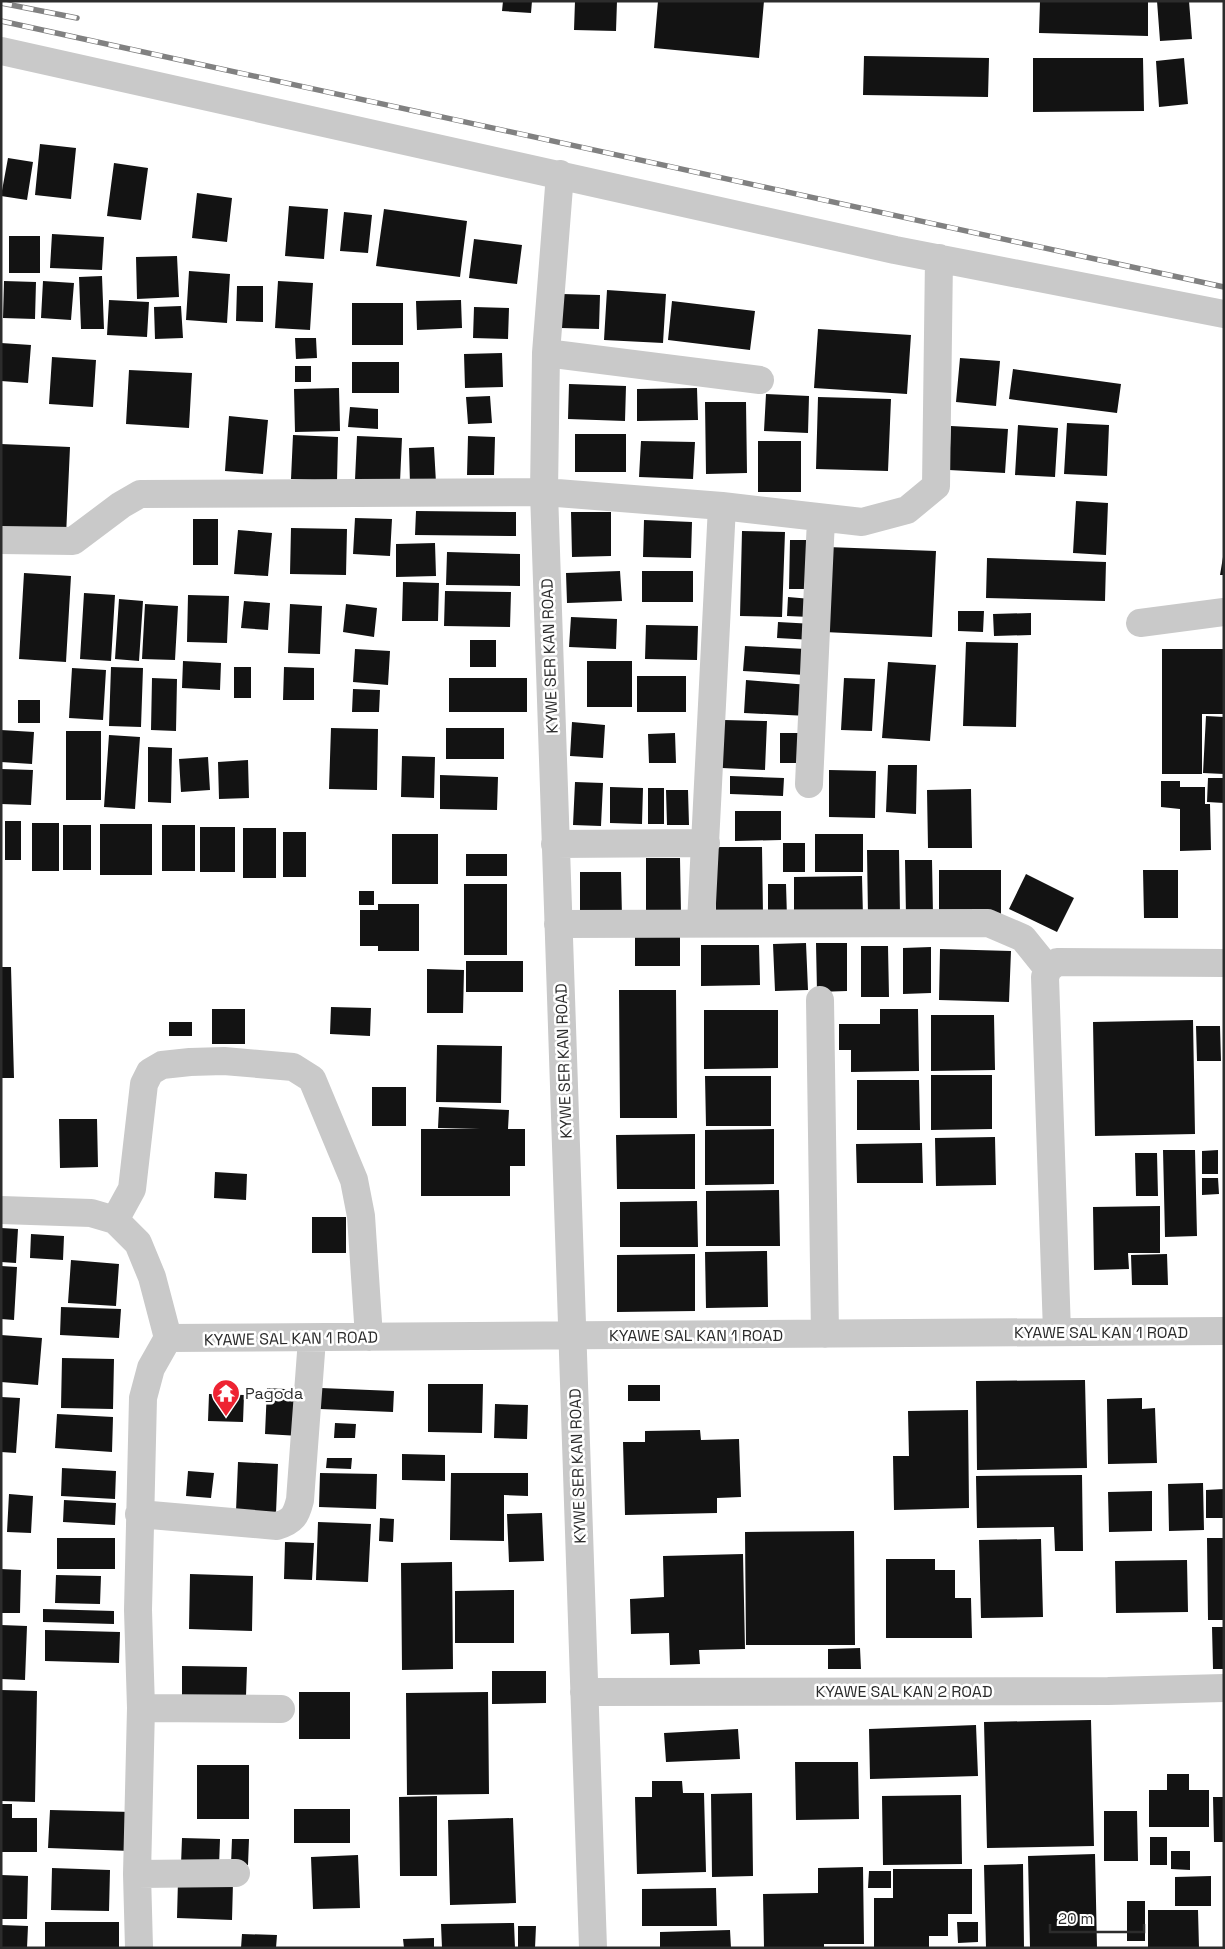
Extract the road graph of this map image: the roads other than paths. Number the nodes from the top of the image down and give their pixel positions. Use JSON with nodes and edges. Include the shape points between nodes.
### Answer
{"nodes":[{"id":1,"x":1,"y":51,"type":"edge"},
{"id":2,"x":560,"y":174,"type":"junction"},
{"id":3,"x":939,"y":258,"type":"junction"},
{"id":4,"x":1224,"y":314,"type":"edge"},
{"id":5,"x":546,"y":353,"type":"junction"},
{"id":6,"x":760,"y":380,"type":"dead end"},
{"id":7,"x":544,"y":492,"type":"junction"},
{"id":8,"x":722,"y":506,"type":"junction"},
{"id":9,"x":821,"y":519,"type":"junction"},
{"id":10,"x":1,"y":540,"type":"edge"},
{"id":11,"x":1224,"y":612,"type":"edge"},
{"id":12,"x":1140,"y":623,"type":"dead end"},
{"id":13,"x":810,"y":784,"type":"dead end"},
{"id":14,"x":706,"y":843,"type":"junction"},
{"id":15,"x":555,"y":844,"type":"junction"},
{"id":16,"x":701,"y":923,"type":"junction"},
{"id":17,"x":558,"y":924,"type":"junction"},
{"id":18,"x":1224,"y":962,"type":"edge"},
{"id":19,"x":1048,"y":968,"type":"junction"},
{"id":20,"x":820,"y":1000,"type":"dead end"},
{"id":21,"x":1,"y":1210,"type":"edge"},
{"id":22,"x":115,"y":1220,"type":"junction"},
{"id":23,"x":1224,"y":1331,"type":"edge"},
{"id":24,"x":1056,"y":1332,"type":"junction"},
{"id":25,"x":824,"y":1334,"type":"junction"},
{"id":26,"x":572,"y":1335,"type":"junction"},
{"id":27,"x":369,"y":1337,"type":"junction"},
{"id":28,"x":168,"y":1338,"type":"junction"},
{"id":29,"x":312,"y":1339,"type":"junction"},
{"id":30,"x":139,"y":1514,"type":"junction"},
{"id":31,"x":1224,"y":1688,"type":"edge"},
{"id":32,"x":584,"y":1692,"type":"junction"},
{"id":33,"x":141,"y":1708,"type":"junction"},
{"id":34,"x":281,"y":1709,"type":"dead end"},
{"id":35,"x":236,"y":1873,"type":"dead end"},
{"id":36,"x":137,"y":1874,"type":"junction"},
{"id":37,"x":139,"y":1948,"type":"edge"},
{"id":38,"x":593,"y":1948,"type":"edge"}],
"edges":[{"from":1,"to":2,"type":"street"},
{"from":2,"to":3,"type":"street"},
{"from":2,"to":5,"type":"street","name":"KYWE SER KAN ROAD"},
{"from":3,"to":4,"type":"street"},
{"from":3,"to":9,"type":"street","via":[[936,486],[907,510],[862,522]]},
{"from":5,"to":6,"type":"street"},
{"from":5,"to":7,"type":"street","name":"KYWE SER KAN ROAD"},
{"from":7,"to":8,"type":"street"},
{"from":7,"to":10,"type":"street","via":[[140,494],[121,504],[73,541]]},
{"from":7,"to":15,"type":"street","name":"KYWE SER KAN ROAD"},
{"from":8,"to":9,"type":"street"},
{"from":8,"to":14,"type":"street"},
{"from":9,"to":13,"type":"street"},
{"from":11,"to":12,"type":"street"},
{"from":14,"to":15,"type":"street"},
{"from":14,"to":16,"type":"street"},
{"from":15,"to":17,"type":"street","name":"KYWE SER KAN ROAD"},
{"from":16,"to":17,"type":"street"},
{"from":16,"to":19,"type":"street","via":[[988,923],[1023,938]]},
{"from":17,"to":26,"type":"street","name":"KYWE SER KAN ROAD"},
{"from":18,"to":19,"type":"street","via":[[1057,962]]},
{"from":19,"to":24,"type":"street","via":[[1045,977]]},
{"from":20,"to":25,"type":"street"},
{"from":21,"to":22,"type":"street","via":[[91,1213]]},
{"from":22,"to":27,"type":"street","via":[[132,1189],[144,1084],[150,1072],[162,1065],[190,1062],[224,1061],[293,1067],[312,1079],[354,1180],[362,1216]]},
{"from":22,"to":28,"type":"street","via":[[138,1243],[152,1277]]},
{"from":23,"to":24,"type":"street","name":"KYAWE SAL KAN 1 ROAD"},
{"from":24,"to":25,"type":"street","name":"KYAWE SAL KAN 1 ROAD"},
{"from":25,"to":26,"type":"street","name":"KYAWE SAL KAN 1 ROAD"},
{"from":26,"to":27,"type":"street","name":"KYAWE SAL KAN 1 ROAD"},
{"from":26,"to":32,"type":"street","name":"KYWE SER KAN ROAD"},
{"from":27,"to":29,"type":"street","name":"KYAWE SAL KAN 1 ROAD"},
{"from":28,"to":29,"type":"street","name":"KYAWE SAL KAN 1 ROAD"},
{"from":28,"to":30,"type":"street","via":[[151,1368],[143,1398]]},
{"from":29,"to":30,"type":"street","via":[[300,1500],[291,1521],[277,1526]]},
{"from":30,"to":33,"type":"street"},
{"from":31,"to":32,"type":"street","name":"KYAWE SAL KAN 2 ROAD"},
{"from":32,"to":38,"type":"street","name":"KYWE SER KAN ROAD"},
{"from":33,"to":34,"type":"street"},
{"from":33,"to":36,"type":"street"},
{"from":35,"to":36,"type":"street"},
{"from":36,"to":37,"type":"street"}]}
